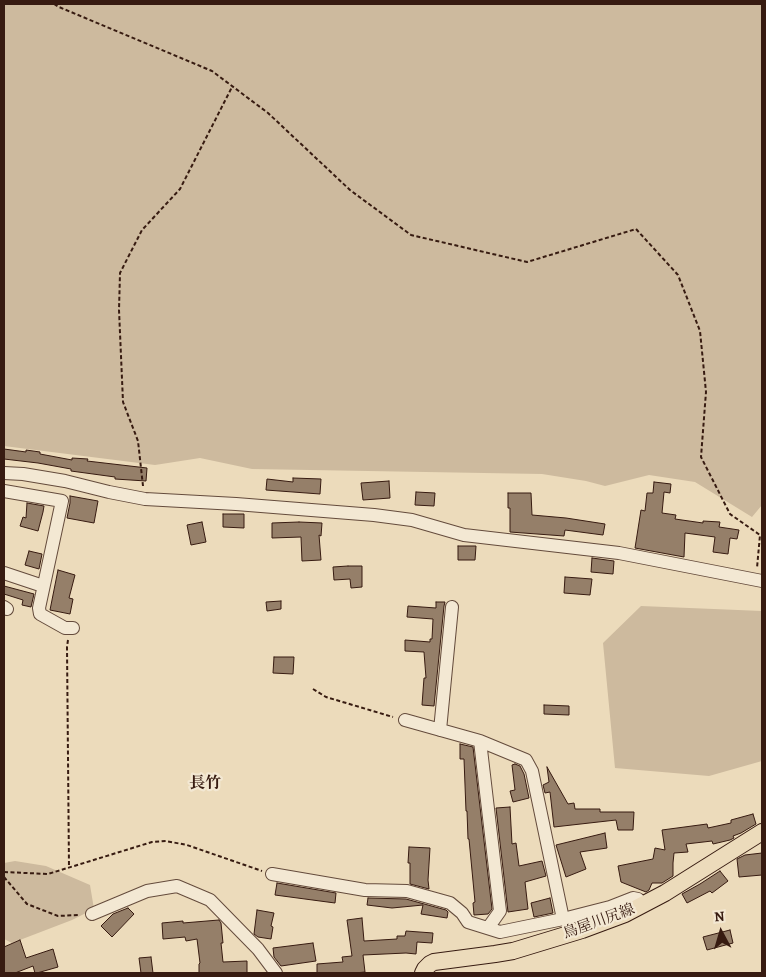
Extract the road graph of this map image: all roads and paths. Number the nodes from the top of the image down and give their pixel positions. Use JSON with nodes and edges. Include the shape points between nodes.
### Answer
{"nodes":[{"id":1,"x":54,"y":4,"type":"edge"},
{"id":2,"x":232,"y":87,"type":"junction"},
{"id":3,"x":4,"y":473,"type":"edge"},
{"id":4,"x":4,"y":491,"type":"edge"},
{"id":5,"x":145,"y":499,"type":"junction"},
{"id":6,"x":4,"y":573,"type":"edge"},
{"id":7,"x":759,"y":580,"type":"edge"},
{"id":8,"x":43,"y":586,"type":"junction"},
{"id":9,"x":452,"y":607,"type":"dead end"},
{"id":10,"x":71,"y":629,"type":"joint"},
{"id":11,"x":313,"y":689,"type":"dead end"},
{"id":12,"x":405,"y":720,"type":"joint"},
{"id":13,"x":440,"y":730,"type":"junction"},
{"id":14,"x":480,"y":742,"type":"junction"},
{"id":15,"x":762,"y":832,"type":"edge"},
{"id":16,"x":68,"y":868,"type":"junction"},
{"id":17,"x":4,"y":872,"type":"edge"},
{"id":18,"x":272,"y":874,"type":"joint"},
{"id":19,"x":4,"y":877,"type":"edge"},
{"id":20,"x":644,"y":905,"type":"junction"},
{"id":21,"x":92,"y":914,"type":"joint"},
{"id":22,"x":562,"y":919,"type":"junction"},
{"id":23,"x":488,"y":928,"type":"junction"},
{"id":24,"x":276,"y":973,"type":"edge"},
{"id":25,"x":423,"y":973,"type":"edge"}],
"edges":[{"from":1,"to":2,"type":"path","via":[[212,72]]},
{"from":2,"to":5,"type":"path","via":[[180,189],[142,230],[120,273],[123,402],[138,441]]},
{"from":2,"to":7,"type":"path","via":[[268,113],[350,190],[411,235],[527,262],[636,229],[678,275],[700,331],[706,392],[701,458],[730,514],[760,535]]},
{"from":3,"to":5,"type":"street","via":[[65,481]]},
{"from":4,"to":8,"type":"street","via":[[62,500]]},
{"from":5,"to":7,"type":"street","via":[[412,520],[464,535],[619,554]]},
{"from":6,"to":8,"type":"street"},
{"from":8,"to":10,"type":"street","via":[[38,608],[40,614]]},
{"from":9,"to":13,"type":"street"},
{"from":10,"to":16,"type":"path","via":[[67,648]]},
{"from":11,"to":12,"type":"path","via":[[326,697]]},
{"from":12,"to":13,"type":"street"},
{"from":13,"to":14,"type":"street"},
{"from":14,"to":22,"type":"street","via":[[526,760],[532,771]]},
{"from":14,"to":23,"type":"street","via":[[500,911]]},
{"from":15,"to":20,"type":"main road","name":"鳥屋川尻線"},
{"from":16,"to":17,"type":"path","via":[[48,874]]},
{"from":16,"to":18,"type":"path","via":[[152,842],[166,841]]},
{"from":18,"to":23,"type":"street","via":[[365,890],[407,891],[450,903],[468,922]]},
{"from":19,"to":21,"type":"path","via":[[27,904],[58,916]]},
{"from":20,"to":22,"type":"street","via":[[633,898]]},
{"from":20,"to":25,"type":"main road","name":"鳥屋川尻線","via":[[605,922],[519,949],[434,962]]},
{"from":21,"to":24,"type":"street","via":[[147,891],[177,886],[210,900],[258,949]]},
{"from":22,"to":23,"type":"street","via":[[500,932]]}]}
